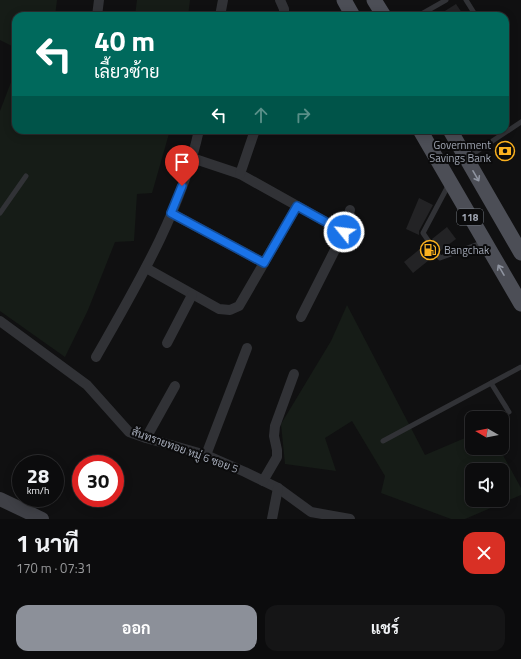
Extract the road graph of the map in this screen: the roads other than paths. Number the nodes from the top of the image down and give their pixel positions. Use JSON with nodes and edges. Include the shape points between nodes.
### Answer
{"nodes":[{"id":1,"x":99,"y":0,"type":"edge"},
{"id":2,"x":223,"y":0,"type":"edge"},
{"id":3,"x":280,"y":0,"type":"edge"},
{"id":4,"x":344,"y":0,"type":"edge"},
{"id":5,"x":374,"y":0,"type":"edge"},
{"id":6,"x":446,"y":0,"type":"edge"},
{"id":7,"x":466,"y":0,"type":"edge"},
{"id":8,"x":98,"y":12,"type":"edge"},
{"id":9,"x":221,"y":12,"type":"edge"},
{"id":10,"x":284,"y":12,"type":"edge"},
{"id":11,"x":351,"y":12,"type":"edge"},
{"id":12,"x":382,"y":12,"type":"edge"},
{"id":13,"x":425,"y":12,"type":"edge"},
{"id":14,"x":474,"y":12,"type":"edge"},
{"id":15,"x":521,"y":122,"type":"edge"},
{"id":16,"x":509,"y":130,"type":"edge"},
{"id":17,"x":197,"y":134,"type":"edge"},
{"id":18,"x":253,"y":134,"type":"edge"},
{"id":19,"x":422,"y":134,"type":"edge"},
{"id":20,"x":452,"y":134,"type":"edge"},
{"id":21,"x":503,"y":134,"type":"edge"},
{"id":22,"x":192,"y":158,"type":"junction"},
{"id":23,"x":466,"y":159,"type":"junction"},
{"id":24,"x":240,"y":174,"type":"junction"},
{"id":25,"x":26,"y":176,"type":"dead end"},
{"id":26,"x":450,"y":182,"type":"junction"},
{"id":27,"x":297,"y":206,"type":"junction"},
{"id":28,"x":350,"y":210,"type":"dead end"},
{"id":29,"x":0,"y":213,"type":"edge"},
{"id":30,"x":171,"y":213,"type":"junction"},
{"id":31,"x":344,"y":232,"type":"junction"},
{"id":32,"x":484,"y":241,"type":"junction"},
{"id":33,"x":521,"y":253,"type":"edge"},
{"id":34,"x":264,"y":263,"type":"junction"},
{"id":35,"x":146,"y":268,"type":"junction"},
{"id":36,"x":192,"y":295,"type":"junction"},
{"id":37,"x":521,"y":304,"type":"edge"},
{"id":38,"x":301,"y":317,"type":"dead end"},
{"id":39,"x":0,"y":321,"type":"edge"},
{"id":40,"x":167,"y":343,"type":"dead end"},
{"id":41,"x":247,"y":348,"type":"dead end"},
{"id":42,"x":96,"y":357,"type":"dead end"},
{"id":43,"x":521,"y":367,"type":"edge"},
{"id":44,"x":294,"y":374,"type":"dead end"},
{"id":45,"x":491,"y":383,"type":"junction"},
{"id":46,"x":175,"y":386,"type":"dead end"},
{"id":47,"x":508,"y":411,"type":"edge"},
{"id":48,"x":146,"y":438,"type":"junction"},
{"id":49,"x":383,"y":441,"type":"dead end"},
{"id":50,"x":206,"y":456,"type":"junction"},
{"id":51,"x":263,"y":481,"type":"junction"},
{"id":52,"x":278,"y":488,"type":"junction"},
{"id":53,"x":0,"y":499,"type":"edge"},
{"id":54,"x":42,"y":519,"type":"edge"},
{"id":55,"x":272,"y":519,"type":"edge"},
{"id":56,"x":350,"y":519,"type":"edge"}],
"edges":[{"from":1,"to":8,"type":"street"},
{"from":2,"to":9,"type":"street"},
{"from":3,"to":10,"type":"street"},
{"from":4,"to":11,"type":"main road"},
{"from":5,"to":12,"type":"main road"},
{"from":6,"to":13,"type":"lane"},
{"from":7,"to":14,"type":"lane"},
{"from":15,"to":16,"type":"lane"},
{"from":17,"to":22,"type":"street"},
{"from":18,"to":24,"type":"street"},
{"from":19,"to":26,"type":"main road","number":"118"},
{"from":20,"to":23,"type":"main road","number":"118"},
{"from":21,"to":23,"type":"lane"},
{"from":22,"to":24,"type":"street"},
{"from":22,"to":30,"type":"street"},
{"from":23,"to":33,"type":"main road","number":"118","one_way":true},
{"from":24,"to":27,"type":"street"},
{"from":25,"to":29,"type":"lane"},
{"from":26,"to":32,"type":"main road","number":"118"},
{"from":26,"to":32,"type":"lane","via":[[423,233],[440,258]]},
{"from":27,"to":31,"type":"street"},
{"from":27,"to":34,"type":"street"},
{"from":28,"to":31,"type":"street"},
{"from":30,"to":34,"type":"street"},
{"from":30,"to":35,"type":"street"},
{"from":31,"to":38,"type":"street"},
{"from":37,"to":32,"type":"main road","number":"118","one_way":true},
{"from":34,"to":36,"type":"street","via":[[239,306],[230,310],[219,309]]},
{"from":35,"to":36,"type":"street"},
{"from":35,"to":42,"type":"street"},
{"from":36,"to":40,"type":"street"},
{"from":39,"to":48,"type":"street","name":"สันทรายทอย หมู่ 6 ซอย 5","via":[[87,384],[129,432]]},
{"from":41,"to":50,"type":"street"},
{"from":43,"to":45,"type":"lane"},
{"from":44,"to":51,"type":"street","via":[[274,426],[277,457]]},
{"from":45,"to":47,"type":"lane"},
{"from":45,"to":49,"type":"lane"},
{"from":46,"to":48,"type":"street"},
{"from":48,"to":50,"type":"street","name":"สันทรายทอย หมู่ 6 ซอย 5"},
{"from":50,"to":51,"type":"street","name":"สันทรายทอย หมู่ 6 ซอย 5"},
{"from":51,"to":52,"type":"street","name":"สันทรายทอย หมู่ 6 ซอย 5"},
{"from":52,"to":55,"type":"street"},
{"from":52,"to":56,"type":"street","name":"สันทรายทอย หมู่ 6 ซอย 5","via":[[311,512]]},
{"from":53,"to":54,"type":"main road"}]}
